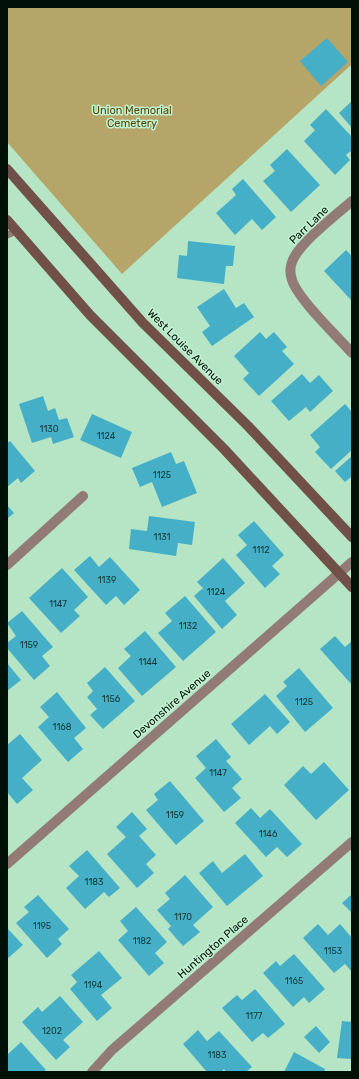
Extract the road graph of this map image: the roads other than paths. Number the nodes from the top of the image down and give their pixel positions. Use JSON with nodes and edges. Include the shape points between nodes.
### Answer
{"nodes":[{"id":1,"x":7,"y":169,"type":"edge"},
{"id":2,"x":352,"y":201,"type":"edge"},
{"id":3,"x":7,"y":220,"type":"edge"},
{"id":4,"x":17,"y":231,"type":"junction"},
{"id":5,"x":7,"y":235,"type":"edge"},
{"id":6,"x":352,"y":353,"type":"edge"},
{"id":7,"x":83,"y":496,"type":"dead end"},
{"id":8,"x":352,"y":537,"type":"edge"},
{"id":9,"x":352,"y":562,"type":"edge"},
{"id":10,"x":7,"y":565,"type":"edge"},
{"id":11,"x":340,"y":573,"type":"junction"},
{"id":12,"x":352,"y":587,"type":"edge"},
{"id":13,"x":352,"y":842,"type":"edge"},
{"id":14,"x":7,"y":864,"type":"edge"},
{"id":15,"x":92,"y":1072,"type":"edge"}],
"edges":[{"from":1,"to":8,"type":"main road","name":"West Louise Avenue","via":[[143,323],[248,426]]},
{"from":2,"to":6,"type":"street","name":"Parr Lane","via":[[300,249],[292,261],[290,270],[299,293]]},
{"from":3,"to":4,"type":"main road"},
{"from":4,"to":5,"type":"lane"},
{"from":4,"to":11,"type":"main road","via":[[90,315],[224,449]]},
{"from":7,"to":10,"type":"street"},
{"from":9,"to":11,"type":"street","name":"Devonshire Avenue"},
{"from":11,"to":12,"type":"main road"},
{"from":11,"to":14,"type":"street","name":"Devonshire Avenue"},
{"from":13,"to":15,"type":"street","name":"Huntington Place","via":[[112,1050]]}]}
